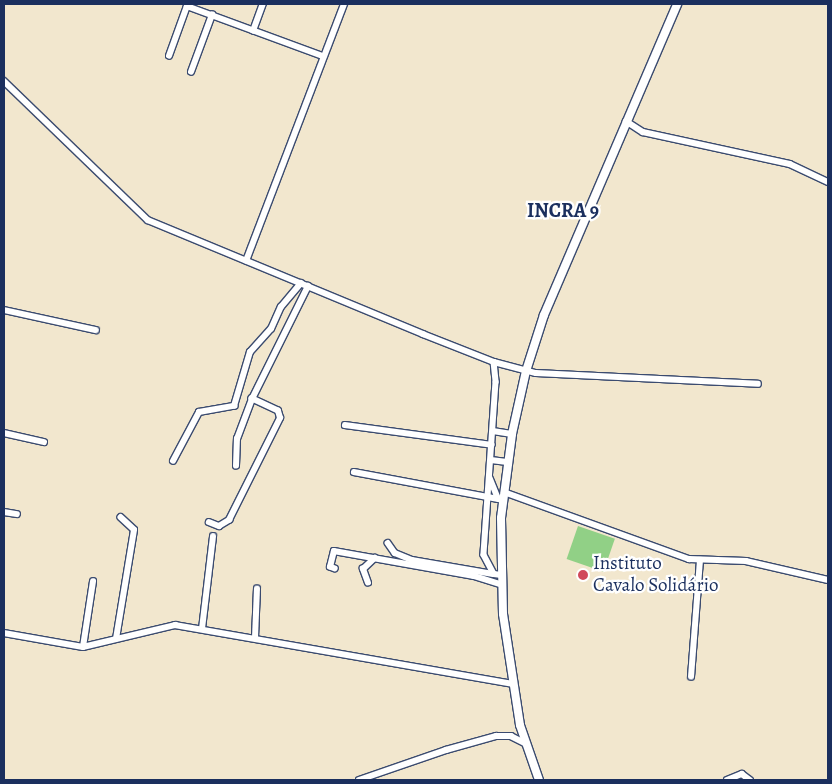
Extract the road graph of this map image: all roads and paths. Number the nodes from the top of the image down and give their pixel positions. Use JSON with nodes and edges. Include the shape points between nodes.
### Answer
{"nodes":[{"id":1,"x":264,"y":4,"type":"edge"},
{"id":2,"x":344,"y":4,"type":"edge"},
{"id":3,"x":184,"y":5,"type":"edge"},
{"id":4,"x":674,"y":5,"type":"edge"},
{"id":5,"x":212,"y":15,"type":"junction"},
{"id":6,"x":253,"y":31,"type":"junction"},
{"id":7,"x":169,"y":56,"type":"dead end"},
{"id":8,"x":323,"y":56,"type":"junction"},
{"id":9,"x":191,"y":72,"type":"dead end"},
{"id":10,"x":4,"y":81,"type":"edge"},
{"id":11,"x":626,"y":121,"type":"junction"},
{"id":12,"x":828,"y":182,"type":"edge"},
{"id":13,"x":246,"y":261,"type":"junction"},
{"id":14,"x":301,"y":283,"type":"junction"},
{"id":15,"x":308,"y":286,"type":"junction"},
{"id":16,"x":4,"y":310,"type":"edge"},
{"id":17,"x":96,"y":330,"type":"dead end"},
{"id":18,"x":494,"y":362,"type":"junction"},
{"id":19,"x":526,"y":371,"type":"junction"},
{"id":20,"x":758,"y":384,"type":"dead end"},
{"id":21,"x":252,"y":399,"type":"junction"},
{"id":22,"x":345,"y":425,"type":"dead end"},
{"id":23,"x":493,"y":431,"type":"junction"},
{"id":24,"x":4,"y":433,"type":"edge"},
{"id":25,"x":512,"y":434,"type":"junction"},
{"id":26,"x":44,"y":442,"type":"dead end"},
{"id":27,"x":492,"y":446,"type":"junction"},
{"id":28,"x":491,"y":460,"type":"junction"},
{"id":29,"x":173,"y":461,"type":"dead end"},
{"id":30,"x":507,"y":462,"type":"junction"},
{"id":31,"x":236,"y":466,"type":"dead end"},
{"id":32,"x":354,"y":472,"type":"dead end"},
{"id":33,"x":490,"y":476,"type":"junction"},
{"id":34,"x":487,"y":496,"type":"junction"},
{"id":35,"x":502,"y":497,"type":"junction"},
{"id":36,"x":4,"y":512,"type":"edge"},
{"id":37,"x":17,"y":514,"type":"dead end"},
{"id":38,"x":121,"y":518,"type":"dead end"},
{"id":39,"x":209,"y":522,"type":"dead end"},
{"id":40,"x":213,"y":537,"type":"dead end"},
{"id":41,"x":388,"y":544,"type":"dead end"},
{"id":42,"x":375,"y":558,"type":"junction"},
{"id":43,"x":700,"y":560,"type":"junction"},
{"id":44,"x":335,"y":570,"type":"dead end"},
{"id":45,"x":497,"y":574,"type":"junction"},
{"id":46,"x":828,"y":580,"type":"edge"},
{"id":47,"x":93,"y":582,"type":"dead end"},
{"id":48,"x":368,"y":583,"type":"dead end"},
{"id":49,"x":501,"y":584,"type":"junction"},
{"id":50,"x":257,"y":589,"type":"dead end"},
{"id":51,"x":202,"y":629,"type":"junction"},
{"id":52,"x":4,"y":633,"type":"edge"},
{"id":53,"x":255,"y":638,"type":"junction"},
{"id":54,"x":116,"y":639,"type":"junction"},
{"id":55,"x":83,"y":647,"type":"junction"},
{"id":56,"x":690,"y":677,"type":"dead end"},
{"id":57,"x":512,"y":684,"type":"junction"},
{"id":58,"x":526,"y":744,"type":"junction"},
{"id":59,"x":359,"y":780,"type":"edge"},
{"id":60,"x":539,"y":780,"type":"edge"},
{"id":61,"x":727,"y":780,"type":"edge"},
{"id":62,"x":750,"y":780,"type":"edge"}],
"edges":[{"from":1,"to":6,"type":"street"},
{"from":2,"to":8,"type":"street"},
{"from":3,"to":5,"type":"street"},
{"from":3,"to":7,"type":"street"},
{"from":4,"to":11,"type":"main road"},
{"from":5,"to":6,"type":"street"},
{"from":5,"to":9,"type":"street"},
{"from":6,"to":8,"type":"street"},
{"from":8,"to":13,"type":"street"},
{"from":10,"to":13,"type":"street","via":[[142,216]]},
{"from":11,"to":12,"type":"street","via":[[643,132],[790,164]]},
{"from":11,"to":19,"type":"main road","via":[[544,315]]},
{"from":13,"to":14,"type":"street"},
{"from":14,"to":15,"type":"street"},
{"from":14,"to":29,"type":"street","via":[[281,307],[271,329],[250,352],[234,406],[199,412]]},
{"from":15,"to":18,"type":"street"},
{"from":15,"to":21,"type":"street"},
{"from":16,"to":17,"type":"street"},
{"from":18,"to":19,"type":"street"},
{"from":18,"to":23,"type":"street"},
{"from":19,"to":20,"type":"street"},
{"from":19,"to":25,"type":"main road"},
{"from":21,"to":31,"type":"street","via":[[237,439]]},
{"from":21,"to":39,"type":"street","via":[[278,411],[280,418],[229,520],[219,526]]},
{"from":22,"to":27,"type":"street"},
{"from":23,"to":25,"type":"street"},
{"from":23,"to":27,"type":"street"},
{"from":24,"to":26,"type":"street"},
{"from":25,"to":30,"type":"main road"},
{"from":27,"to":28,"type":"street"},
{"from":28,"to":30,"type":"street"},
{"from":28,"to":33,"type":"street"},
{"from":30,"to":35,"type":"main road"},
{"from":32,"to":34,"type":"street"},
{"from":33,"to":34,"type":"street"},
{"from":33,"to":35,"type":"street"},
{"from":34,"to":35,"type":"street"},
{"from":34,"to":45,"type":"street","via":[[484,555]]},
{"from":35,"to":43,"type":"street","via":[[664,552]]},
{"from":35,"to":45,"type":"main road"},
{"from":36,"to":37,"type":"street"},
{"from":38,"to":54,"type":"street","via":[[134,530]]},
{"from":40,"to":51,"type":"street"},
{"from":41,"to":45,"type":"street","via":[[395,553],[412,560]]},
{"from":42,"to":44,"type":"street","via":[[334,552],[330,567]]},
{"from":42,"to":48,"type":"street","via":[[363,569]]},
{"from":42,"to":49,"type":"street"},
{"from":43,"to":46,"type":"street","via":[[781,566]]},
{"from":43,"to":56,"type":"street"},
{"from":45,"to":49,"type":"main road"},
{"from":47,"to":55,"type":"street"},
{"from":49,"to":57,"type":"main road"},
{"from":50,"to":53,"type":"street"},
{"from":51,"to":53,"type":"street"},
{"from":51,"to":54,"type":"street","via":[[169,624]]},
{"from":52,"to":55,"type":"street"},
{"from":53,"to":57,"type":"street"},
{"from":54,"to":55,"type":"street"},
{"from":57,"to":58,"type":"main road"},
{"from":58,"to":59,"type":"street","via":[[511,736],[496,736]]},
{"from":58,"to":60,"type":"main road"},
{"from":61,"to":62,"type":"street","via":[[742,774]]}]}
